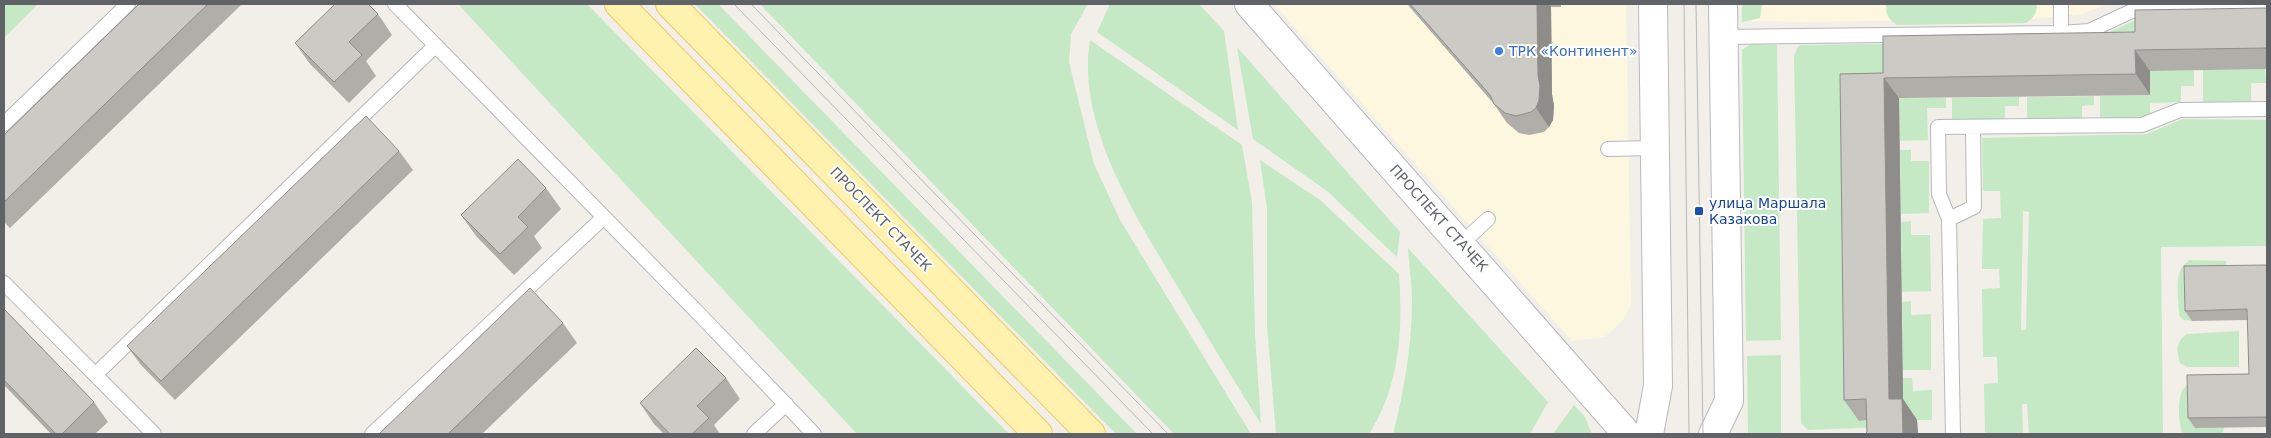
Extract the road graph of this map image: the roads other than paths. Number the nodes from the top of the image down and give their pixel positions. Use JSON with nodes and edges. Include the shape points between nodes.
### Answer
{"nodes":[{"id":1,"x":128,"y":4,"type":"edge"},
{"id":2,"x":395,"y":4,"type":"edge"},
{"id":3,"x":618,"y":4,"type":"edge"},
{"id":4,"x":670,"y":4,"type":"edge"},
{"id":5,"x":1248,"y":4,"type":"edge"},
{"id":6,"x":1653,"y":4,"type":"edge"},
{"id":7,"x":1723,"y":4,"type":"edge"},
{"id":8,"x":2061,"y":4,"type":"edge"},
{"id":9,"x":2267,"y":7,"type":"edge"},
{"id":10,"x":2061,"y":33,"type":"junction"},
{"id":11,"x":1724,"y":37,"type":"junction"},
{"id":12,"x":435,"y":46,"type":"junction"},
{"id":13,"x":2267,"y":109,"type":"edge"},
{"id":14,"x":4,"y":124,"type":"edge"},
{"id":15,"x":1973,"y":127,"type":"junction"},
{"id":16,"x":1655,"y":148,"type":"junction"},
{"id":17,"x":1608,"y":149,"type":"dead end"},
{"id":18,"x":604,"y":217,"type":"junction"},
{"id":19,"x":1949,"y":218,"type":"junction"},
{"id":20,"x":1488,"y":219,"type":"dead end"},
{"id":21,"x":1461,"y":244,"type":"junction"},
{"id":22,"x":4,"y":283,"type":"edge"},
{"id":23,"x":96,"y":375,"type":"junction"},
{"id":24,"x":786,"y":404,"type":"junction"},
{"id":25,"x":154,"y":434,"type":"edge"},
{"id":26,"x":372,"y":434,"type":"edge"},
{"id":27,"x":754,"y":434,"type":"edge"},
{"id":28,"x":814,"y":434,"type":"edge"},
{"id":29,"x":1038,"y":434,"type":"edge"},
{"id":30,"x":1091,"y":434,"type":"edge"},
{"id":31,"x":1627,"y":434,"type":"edge"},
{"id":32,"x":1649,"y":434,"type":"edge"},
{"id":33,"x":1713,"y":434,"type":"edge"},
{"id":34,"x":1953,"y":434,"type":"edge"}],
"edges":[{"from":1,"to":14,"type":"lane"},
{"from":2,"to":12,"type":"lane"},
{"from":3,"to":29,"type":"main road"},
{"from":4,"to":30,"type":"main road","name":"ПРОСПЕКТ СТАЧЕК"},
{"from":5,"to":21,"type":"street","name":"ПРОСПЕКТ СТАЧЕК"},
{"from":6,"to":16,"type":"street"},
{"from":7,"to":11,"type":"street"},
{"from":8,"to":10,"type":"lane"},
{"from":9,"to":10,"type":"lane","via":[[2134,10],[2089,31]]},
{"from":10,"to":11,"type":"lane"},
{"from":11,"to":33,"type":"street","via":[[1729,401]]},
{"from":12,"to":18,"type":"lane"},
{"from":12,"to":23,"type":"lane"},
{"from":13,"to":15,"type":"lane","via":[[2180,110],[2142,125]]},
{"from":15,"to":19,"type":"lane","via":[[1974,207]]},
{"from":15,"to":19,"type":"lane","via":[[1938,127],[1939,194]]},
{"from":16,"to":17,"type":"lane"},
{"from":16,"to":32,"type":"street","via":[[1658,386]]},
{"from":18,"to":24,"type":"lane"},
{"from":18,"to":26,"type":"lane"},
{"from":19,"to":34,"type":"lane"},
{"from":20,"to":21,"type":"lane"},
{"from":21,"to":31,"type":"street","name":"ПРОСПЕКТ СТАЧЕК"},
{"from":22,"to":23,"type":"lane"},
{"from":23,"to":25,"type":"lane"},
{"from":24,"to":27,"type":"lane"},
{"from":24,"to":28,"type":"lane"}]}
